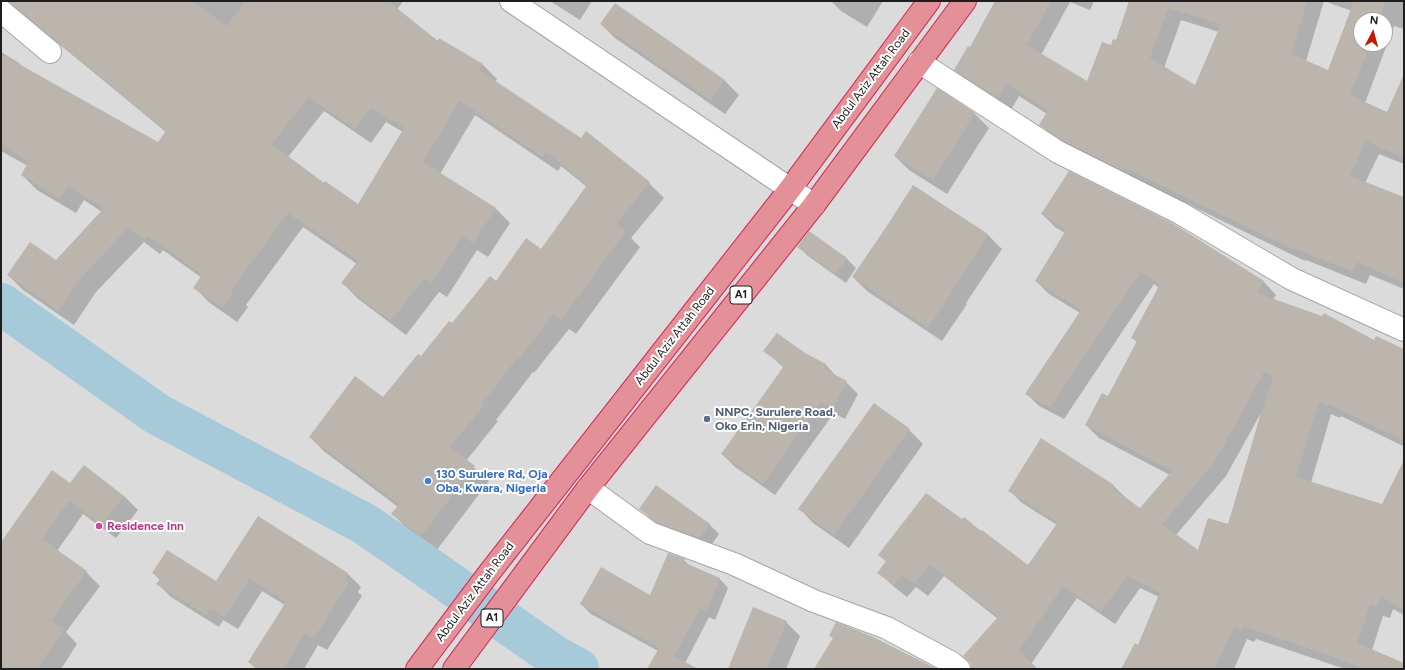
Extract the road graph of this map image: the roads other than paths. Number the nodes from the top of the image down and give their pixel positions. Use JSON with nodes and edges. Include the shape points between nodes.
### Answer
{"nodes":[{"id":1,"x":511,"y":1,"type":"edge"},
{"id":2,"x":929,"y":1,"type":"edge"},
{"id":3,"x":965,"y":1,"type":"edge"},
{"id":4,"x":1,"y":11,"type":"edge"},
{"id":5,"x":50,"y":52,"type":"dead end"},
{"id":6,"x":920,"y":62,"type":"junction"},
{"id":7,"x":790,"y":189,"type":"junction"},
{"id":8,"x":814,"y":205,"type":"junction"},
{"id":9,"x":1404,"y":330,"type":"edge"},
{"id":10,"x":588,"y":488,"type":"junction"},
{"id":11,"x":417,"y":669,"type":"edge"},
{"id":12,"x":454,"y":669,"type":"edge"},
{"id":13,"x":959,"y":669,"type":"edge"}],
"edges":[{"from":1,"to":7,"type":"street"},
{"from":2,"to":7,"type":"highway","name":"Abdul Aziz Attah Road","number":"A1"},
{"from":3,"to":6,"type":"highway","number":"A1"},
{"from":4,"to":5,"type":"street"},
{"from":6,"to":8,"type":"highway","number":"A1"},
{"from":6,"to":9,"type":"street","via":[[1058,152],[1180,213],[1292,279]]},
{"from":7,"to":8,"type":"street"},
{"from":7,"to":11,"type":"highway","name":"Abdul Aziz Attah Road","number":"A1","via":[[489,573]]},
{"from":8,"to":10,"type":"highway","number":"A1"},
{"from":10,"to":12,"type":"highway","number":"A1"},
{"from":10,"to":13,"type":"street","via":[[650,533],[734,564],[814,602],[887,628]]}]}
